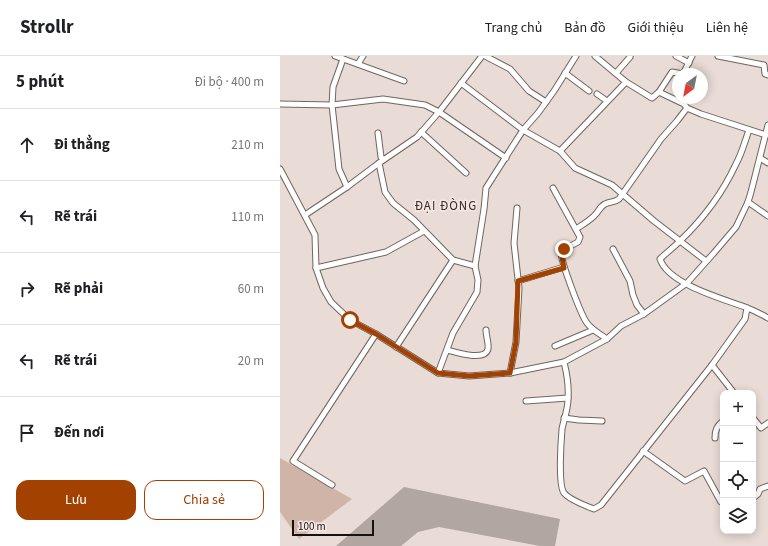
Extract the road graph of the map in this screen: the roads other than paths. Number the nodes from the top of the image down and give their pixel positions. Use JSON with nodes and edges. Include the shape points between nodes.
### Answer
{"nodes":[{"id":1,"x":335,"y":56,"type":"edge"},
{"id":2,"x":363,"y":56,"type":"edge"},
{"id":3,"x":482,"y":56,"type":"edge"},
{"id":4,"x":485,"y":56,"type":"edge"},
{"id":5,"x":576,"y":56,"type":"edge"},
{"id":6,"x":594,"y":56,"type":"edge"},
{"id":7,"x":676,"y":56,"type":"edge"},
{"id":8,"x":692,"y":56,"type":"edge"},
{"id":9,"x":718,"y":56,"type":"edge"},
{"id":10,"x":630,"y":57,"type":"edge"},
{"id":11,"x":343,"y":59,"type":"junction"},
{"id":12,"x":689,"y":63,"type":"junction"},
{"id":13,"x":358,"y":64,"type":"junction"},
{"id":14,"x":565,"y":73,"type":"junction"},
{"id":15,"x":616,"y":73,"type":"junction"},
{"id":16,"x":768,"y":75,"type":"edge"},
{"id":17,"x":404,"y":81,"type":"dead end"},
{"id":18,"x":626,"y":82,"type":"junction"},
{"id":19,"x":461,"y":83,"type":"junction"},
{"id":20,"x":589,"y":91,"type":"dead end"},
{"id":21,"x":659,"y":92,"type":"junction"},
{"id":22,"x":597,"y":94,"type":"dead end"},
{"id":23,"x":606,"y":101,"type":"junction"},
{"id":24,"x":546,"y":102,"type":"junction"},
{"id":25,"x":280,"y":104,"type":"edge"},
{"id":26,"x":332,"y":105,"type":"junction"},
{"id":27,"x":687,"y":108,"type":"junction"},
{"id":28,"x":439,"y":112,"type":"junction"},
{"id":29,"x":768,"y":124,"type":"edge"},
{"id":30,"x":523,"y":130,"type":"junction"},
{"id":31,"x":749,"y":130,"type":"junction"},
{"id":32,"x":421,"y":132,"type":"junction"},
{"id":33,"x":378,"y":133,"type":"dead end"},
{"id":34,"x":766,"y":134,"type":"junction"},
{"id":35,"x":560,"y":151,"type":"junction"},
{"id":36,"x":506,"y":158,"type":"junction"},
{"id":37,"x":760,"y":158,"type":"junction"},
{"id":38,"x":381,"y":162,"type":"junction"},
{"id":39,"x":768,"y":163,"type":"edge"},
{"id":40,"x":280,"y":169,"type":"edge"},
{"id":41,"x":466,"y":173,"type":"dead end"},
{"id":42,"x":347,"y":187,"type":"junction"},
{"id":43,"x":553,"y":188,"type":"dead end"},
{"id":44,"x":623,"y":195,"type":"junction"},
{"id":45,"x":748,"y":202,"type":"junction"},
{"id":46,"x":517,"y":208,"type":"dead end"},
{"id":47,"x":305,"y":215,"type":"junction"},
{"id":48,"x":768,"y":216,"type":"edge"},
{"id":49,"x":576,"y":229,"type":"junction"},
{"id":50,"x":424,"y":230,"type":"junction"},
{"id":51,"x":680,"y":241,"type":"junction"},
{"id":52,"x":613,"y":249,"type":"dead end"},
{"id":53,"x":453,"y":260,"type":"junction"},
{"id":54,"x":705,"y":260,"type":"junction"},
{"id":55,"x":475,"y":266,"type":"junction"},
{"id":56,"x":316,"y":268,"type":"junction"},
{"id":57,"x":564,"y":268,"type":"junction"},
{"id":58,"x":518,"y":281,"type":"junction"},
{"id":59,"x":686,"y":283,"type":"junction"},
{"id":60,"x":747,"y":308,"type":"junction"},
{"id":61,"x":644,"y":314,"type":"junction"},
{"id":62,"x":768,"y":318,"type":"edge"},
{"id":63,"x":486,"y":330,"type":"dead end"},
{"id":64,"x":593,"y":330,"type":"junction"},
{"id":65,"x":376,"y":334,"type":"junction"},
{"id":66,"x":606,"y":339,"type":"junction"},
{"id":67,"x":555,"y":346,"type":"dead end"},
{"id":68,"x":396,"y":347,"type":"junction"},
{"id":69,"x":447,"y":350,"type":"junction"},
{"id":70,"x":564,"y":362,"type":"junction"},
{"id":71,"x":712,"y":365,"type":"junction"},
{"id":72,"x":438,"y":373,"type":"junction"},
{"id":73,"x":510,"y":373,"type":"junction"},
{"id":74,"x":732,"y":390,"type":"edge"},
{"id":75,"x":568,"y":398,"type":"junction"},
{"id":76,"x":526,"y":401,"type":"dead end"},
{"id":77,"x":564,"y":418,"type":"junction"},
{"id":78,"x":602,"y":421,"type":"dead end"},
{"id":79,"x":756,"y":422,"type":"edge"},
{"id":80,"x":720,"y":423,"type":"edge"},
{"id":81,"x":768,"y":423,"type":"edge"},
{"id":82,"x":715,"y":438,"type":"dead end"},
{"id":83,"x":642,"y":451,"type":"junction"},
{"id":84,"x":332,"y":485,"type":"dead end"},
{"id":85,"x":768,"y":486,"type":"edge"},
{"id":86,"x":756,"y":496,"type":"edge"},
{"id":87,"x":720,"y":500,"type":"edge"}],
"edges":[{"from":1,"to":11,"type":"street"},
{"from":2,"to":13,"type":"street"},
{"from":3,"to":19,"type":"street"},
{"from":4,"to":24,"type":"street","via":[[510,69],[529,91]]},
{"from":5,"to":14,"type":"street"},
{"from":6,"to":15,"type":"street"},
{"from":7,"to":12,"type":"street"},
{"from":8,"to":12,"type":"street"},
{"from":9,"to":16,"type":"street","via":[[764,65],[765,74]]},
{"from":10,"to":15,"type":"street"},
{"from":11,"to":13,"type":"street"},
{"from":11,"to":26,"type":"street","via":[[333,87]]},
{"from":12,"to":21,"type":"street","via":[[683,74],[672,72]]},
{"from":13,"to":17,"type":"street"},
{"from":14,"to":20,"type":"street"},
{"from":14,"to":24,"type":"street"},
{"from":15,"to":18,"type":"street"},
{"from":18,"to":21,"type":"street","via":[[652,98]]},
{"from":18,"to":23,"type":"street"},
{"from":19,"to":28,"type":"street"},
{"from":19,"to":30,"type":"street"},
{"from":21,"to":27,"type":"street"},
{"from":22,"to":23,"type":"street"},
{"from":23,"to":35,"type":"street"},
{"from":24,"to":30,"type":"street"},
{"from":25,"to":26,"type":"street"},
{"from":26,"to":28,"type":"street","via":[[383,99],[425,105]]},
{"from":26,"to":42,"type":"street","via":[[339,168]]},
{"from":27,"to":31,"type":"street"},
{"from":27,"to":44,"type":"street","via":[[661,139]]},
{"from":28,"to":32,"type":"street"},
{"from":28,"to":36,"type":"street"},
{"from":29,"to":34,"type":"street"},
{"from":30,"to":35,"type":"street"},
{"from":30,"to":36,"type":"street"},
{"from":31,"to":34,"type":"street"},
{"from":31,"to":51,"type":"street","via":[[726,185]]},
{"from":32,"to":38,"type":"street"},
{"from":32,"to":41,"type":"street"},
{"from":33,"to":38,"type":"street"},
{"from":34,"to":37,"type":"street"},
{"from":35,"to":44,"type":"street","via":[[575,168],[612,185]]},
{"from":36,"to":55,"type":"street","via":[[486,188]]},
{"from":37,"to":39,"type":"street"},
{"from":37,"to":45,"type":"street"},
{"from":38,"to":42,"type":"street"},
{"from":38,"to":50,"type":"street","via":[[385,192],[393,203]]},
{"from":40,"to":47,"type":"street"},
{"from":42,"to":47,"type":"street"},
{"from":43,"to":49,"type":"street"},
{"from":44,"to":49,"type":"street","via":[[616,201],[604,204],[595,216]]},
{"from":44,"to":51,"type":"street"},
{"from":45,"to":48,"type":"street"},
{"from":45,"to":54,"type":"street","via":[[736,227]]},
{"from":46,"to":58,"type":"street","via":[[514,244]]},
{"from":47,"to":56,"type":"street","via":[[315,235]]},
{"from":49,"to":57,"type":"street","via":[[580,236],[579,240],[561,252]]},
{"from":50,"to":53,"type":"street"},
{"from":50,"to":56,"type":"street","via":[[386,252]]},
{"from":51,"to":54,"type":"street"},
{"from":51,"to":59,"type":"street","via":[[660,260],[674,277]]},
{"from":52,"to":61,"type":"street","via":[[630,281],[637,305]]},
{"from":53,"to":55,"type":"street"},
{"from":53,"to":68,"type":"street"},
{"from":54,"to":59,"type":"street"},
{"from":55,"to":69,"type":"street","via":[[477,292],[453,333]]},
{"from":56,"to":65,"type":"street","via":[[322,288],[331,302],[350,320]]},
{"from":57,"to":58,"type":"street"},
{"from":57,"to":64,"type":"street","via":[[586,322]]},
{"from":58,"to":73,"type":"street","via":[[516,342]]},
{"from":59,"to":60,"type":"street","via":[[705,294]]},
{"from":59,"to":61,"type":"street"},
{"from":60,"to":62,"type":"street"},
{"from":60,"to":71,"type":"street","via":[[745,319]]},
{"from":61,"to":66,"type":"street","via":[[622,326]]},
{"from":63,"to":69,"type":"street","via":[[488,347],[484,354],[469,356]]},
{"from":64,"to":66,"type":"street"},
{"from":64,"to":67,"type":"street"},
{"from":65,"to":68,"type":"street"},
{"from":65,"to":84,"type":"street","via":[[293,462]]},
{"from":66,"to":70,"type":"street"},
{"from":68,"to":72,"type":"street"},
{"from":69,"to":72,"type":"street"},
{"from":70,"to":73,"type":"street"},
{"from":70,"to":75,"type":"street"},
{"from":71,"to":74,"type":"street"},
{"from":71,"to":83,"type":"street"},
{"from":72,"to":73,"type":"street","via":[[469,376]]},
{"from":75,"to":76,"type":"street"},
{"from":75,"to":77,"type":"street"},
{"from":77,"to":78,"type":"street"},
{"from":77,"to":83,"type":"street","via":[[560,458],[562,488],[569,497],[594,509],[601,505]]},
{"from":79,"to":81,"type":"street","via":[[761,428]]},
{"from":80,"to":82,"type":"street"},
{"from":83,"to":87,"type":"street","via":[[685,481],[704,472]]},
{"from":85,"to":86,"type":"street","via":[[760,489]]}]}
